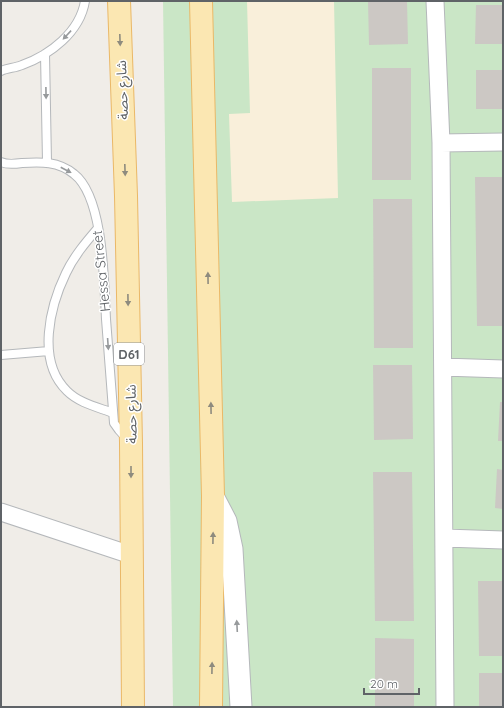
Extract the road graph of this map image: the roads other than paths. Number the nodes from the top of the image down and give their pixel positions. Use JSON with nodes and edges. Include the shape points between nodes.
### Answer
{"nodes":[{"id":1,"x":85,"y":1,"type":"edge"},
{"id":2,"x":119,"y":1,"type":"edge"},
{"id":3,"x":201,"y":1,"type":"edge"},
{"id":4,"x":435,"y":1,"type":"edge"},
{"id":5,"x":46,"y":54,"type":"junction"},
{"id":6,"x":1,"y":71,"type":"edge"},
{"id":7,"x":503,"y":142,"type":"edge"},
{"id":8,"x":441,"y":143,"type":"junction"},
{"id":9,"x":1,"y":162,"type":"edge"},
{"id":10,"x":47,"y":162,"type":"junction"},
{"id":11,"x":98,"y":228,"type":"junction"},
{"id":12,"x":49,"y":351,"type":"junction"},
{"id":13,"x":1,"y":355,"type":"edge"},
{"id":14,"x":443,"y":366,"type":"junction"},
{"id":15,"x":503,"y":369,"type":"edge"},
{"id":16,"x":113,"y":413,"type":"junction"},
{"id":17,"x":132,"y":443,"type":"junction"},
{"id":18,"x":213,"y":496,"type":"junction"},
{"id":19,"x":1,"y":512,"type":"edge"},
{"id":20,"x":445,"y":538,"type":"junction"},
{"id":21,"x":503,"y":540,"type":"edge"},
{"id":22,"x":131,"y":555,"type":"junction"},
{"id":23,"x":133,"y":707,"type":"edge"},
{"id":24,"x":211,"y":707,"type":"edge"},
{"id":25,"x":241,"y":707,"type":"edge"},
{"id":26,"x":445,"y":707,"type":"edge"}],
"edges":[{"from":1,"to":5,"type":"lane","one_way":true,"via":[[79,19],[71,31]]},
{"from":2,"to":17,"type":"main road","name":"شارع حصة","number":"D61","one_way":true},
{"from":18,"to":3,"type":"main road","one_way":true},
{"from":4,"to":8,"type":"street"},
{"from":5,"to":6,"type":"lane","via":[[21,66]]},
{"from":5,"to":10,"type":"lane","one_way":true},
{"from":7,"to":8,"type":"street"},
{"from":8,"to":14,"type":"street"},
{"from":9,"to":10,"type":"lane","name":"Hessa Street"},
{"from":10,"to":11,"type":"lane","name":"Hessa Street","one_way":true,"via":[[74,174],[84,186]]},
{"from":11,"to":12,"type":"lane","via":[[66,273],[50,318]]},
{"from":11,"to":16,"type":"lane","name":"Hessa Street","one_way":true},
{"from":12,"to":13,"type":"lane"},
{"from":12,"to":16,"type":"lane","via":[[55,374],[66,390],[82,402]]},
{"from":14,"to":15,"type":"street"},
{"from":14,"to":20,"type":"street"},
{"from":16,"to":17,"type":"lane","name":"Hessa Street","via":[[118,430]]},
{"from":17,"to":22,"type":"main road","name":"شارع حصة","number":"D61","one_way":true},
{"from":24,"to":18,"type":"main road","one_way":true},
{"from":25,"to":18,"type":"street","one_way":true,"via":[[232,549],[226,521]]},
{"from":19,"to":22,"type":"street"},
{"from":20,"to":21,"type":"street"},
{"from":20,"to":26,"type":"street"},
{"from":22,"to":23,"type":"main road","name":"شارع حصة","number":"D61"}]}
